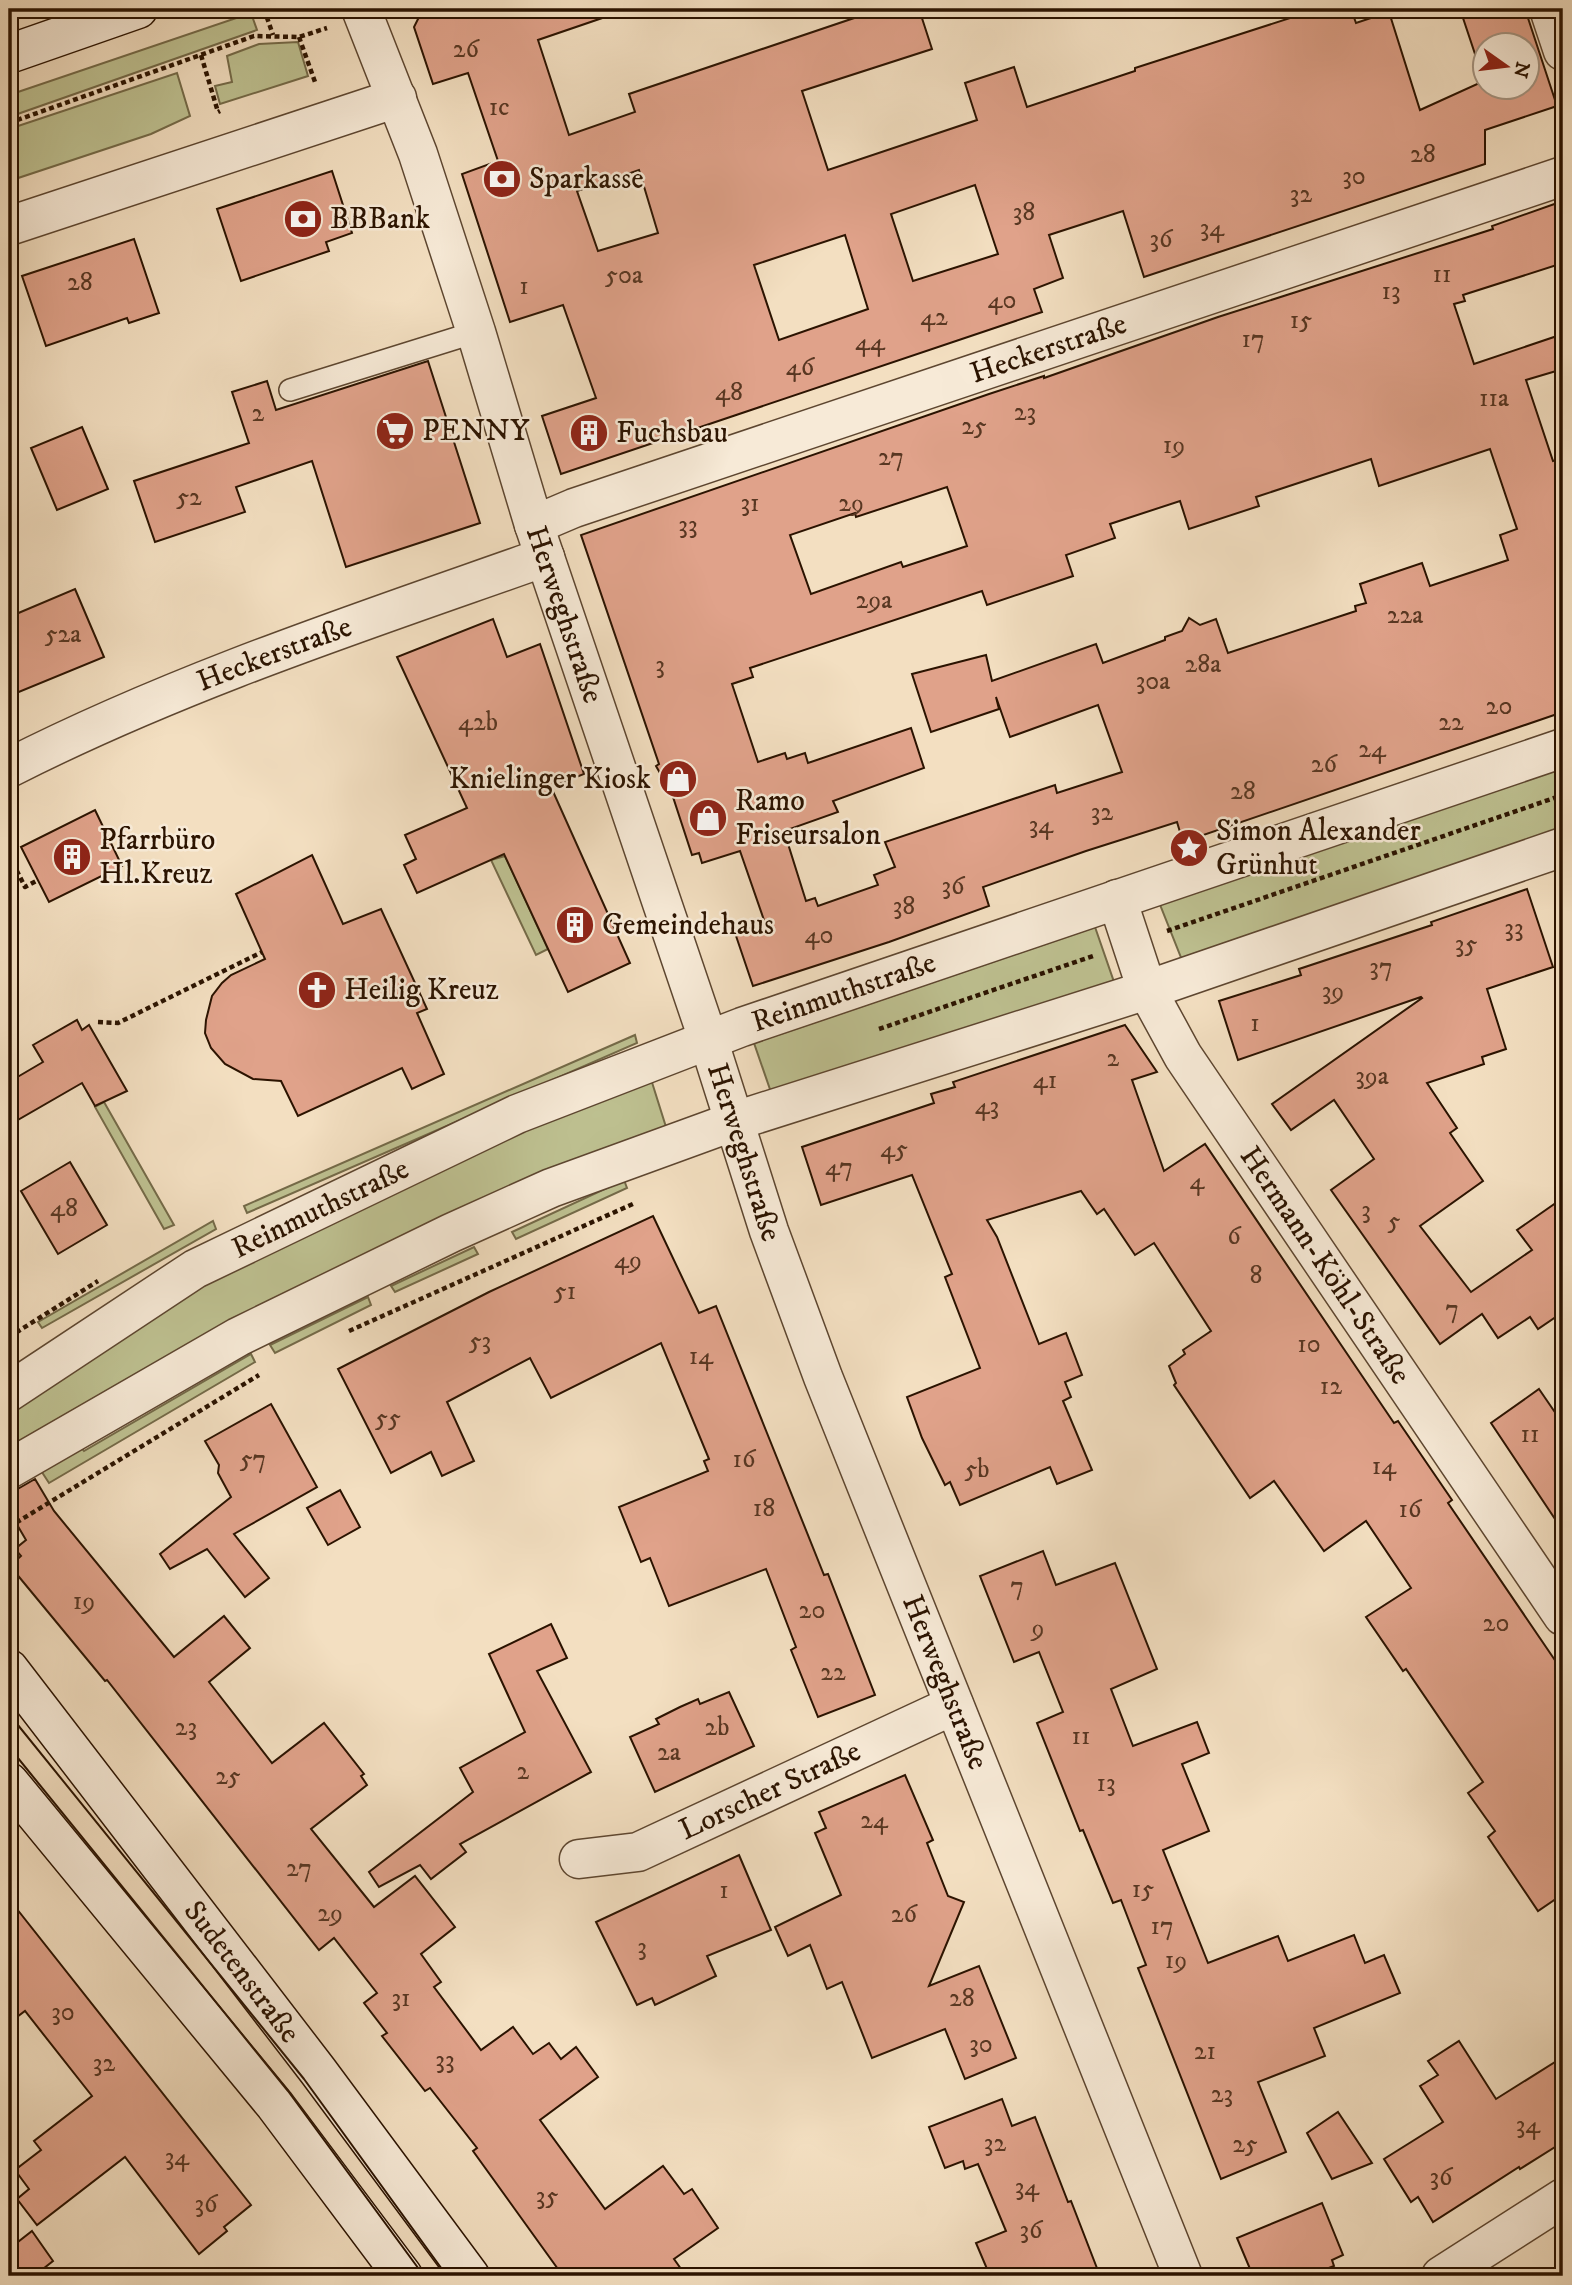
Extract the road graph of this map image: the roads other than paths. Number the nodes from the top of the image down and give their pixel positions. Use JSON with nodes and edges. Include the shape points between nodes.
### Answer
{"nodes":[{"id":1,"x":138,"y":9,"type":"edge"},
{"id":2,"x":1549,"y":9,"type":"edge"},
{"id":3,"x":348,"y":17,"type":"edge"},
{"id":4,"x":1563,"y":51,"type":"edge"},
{"id":5,"x":9,"y":54,"type":"edge"},
{"id":6,"x":397,"y":98,"type":"junction"},
{"id":7,"x":1563,"y":176,"type":"edge"},
{"id":8,"x":9,"y":226,"type":"edge"},
{"id":9,"x":476,"y":332,"type":"junction"},
{"id":10,"x":290,"y":390,"type":"dead end"},
{"id":11,"x":539,"y":541,"type":"junction"},
{"id":12,"x":1563,"y":748,"type":"edge"},
{"id":13,"x":9,"y":768,"type":"edge"},
{"id":14,"x":1563,"y":847,"type":"edge"},
{"id":15,"x":1117,"y":899,"type":"junction"},
{"id":16,"x":1147,"y":990,"type":"junction"},
{"id":17,"x":708,"y":1038,"type":"junction"},
{"id":18,"x":735,"y":1121,"type":"junction"},
{"id":19,"x":9,"y":1392,"type":"edge"},
{"id":20,"x":9,"y":1469,"type":"edge"},
{"id":21,"x":1563,"y":1616,"type":"edge"},
{"id":22,"x":9,"y":1669,"type":"edge"},
{"id":23,"x":954,"y":1705,"type":"junction"},
{"id":24,"x":9,"y":1782,"type":"edge"},
{"id":25,"x":579,"y":1859,"type":"dead end"},
{"id":26,"x":1563,"y":2198,"type":"edge"},
{"id":27,"x":403,"y":2276,"type":"edge"},
{"id":28,"x":470,"y":2276,"type":"edge"},
{"id":29,"x":1183,"y":2276,"type":"edge"},
{"id":30,"x":1441,"y":2276,"type":"edge"}],
"edges":[{"from":1,"to":5,"type":"street"},
{"from":2,"to":4,"type":"street"},
{"from":3,"to":6,"type":"street","name":"Herweghstraße"},
{"from":6,"to":8,"type":"street"},
{"from":6,"to":9,"type":"street","name":"Herweghstraße"},
{"from":7,"to":11,"type":"street","name":"Heckerstraße","via":[[574,508]]},
{"from":9,"to":10,"type":"lane"},
{"from":9,"to":11,"type":"street","name":"Herweghstraße"},
{"from":11,"to":13,"type":"street","name":"Heckerstraße","via":[[79,733]]},
{"from":11,"to":17,"type":"street","name":"Herweghstraße"},
{"from":12,"to":15,"type":"street","name":"Reinmuthstraße"},
{"from":14,"to":16,"type":"street"},
{"from":15,"to":16,"type":"street","name":"Hermann-Köhl-Straße"},
{"from":15,"to":17,"type":"street","name":"Reinmuthstraße"},
{"from":16,"to":18,"type":"street"},
{"from":16,"to":21,"type":"street","name":"Hermann-Köhl-Straße","via":[[1183,1056]]},
{"from":17,"to":18,"type":"street","name":"Herweghstraße"},
{"from":17,"to":19,"type":"street","name":"Reinmuthstraße","via":[[517,1114],[195,1269]]},
{"from":18,"to":20,"type":"street","via":[[551,1188],[451,1233],[238,1337]]},
{"from":18,"to":23,"type":"street","name":"Herweghstraße","via":[[769,1231],[823,1377]]},
{"from":22,"to":28,"type":"street","name":"Sudetenstraße"},
{"from":23,"to":25,"type":"street","name":"Lorscher Straße","via":[[638,1852]]},
{"from":23,"to":29,"type":"street","name":"Herweghstraße"},
{"from":24,"to":27,"type":"street","name":"Sudetenstraße","via":[[275,2105]]},
{"from":26,"to":30,"type":"street"}]}
